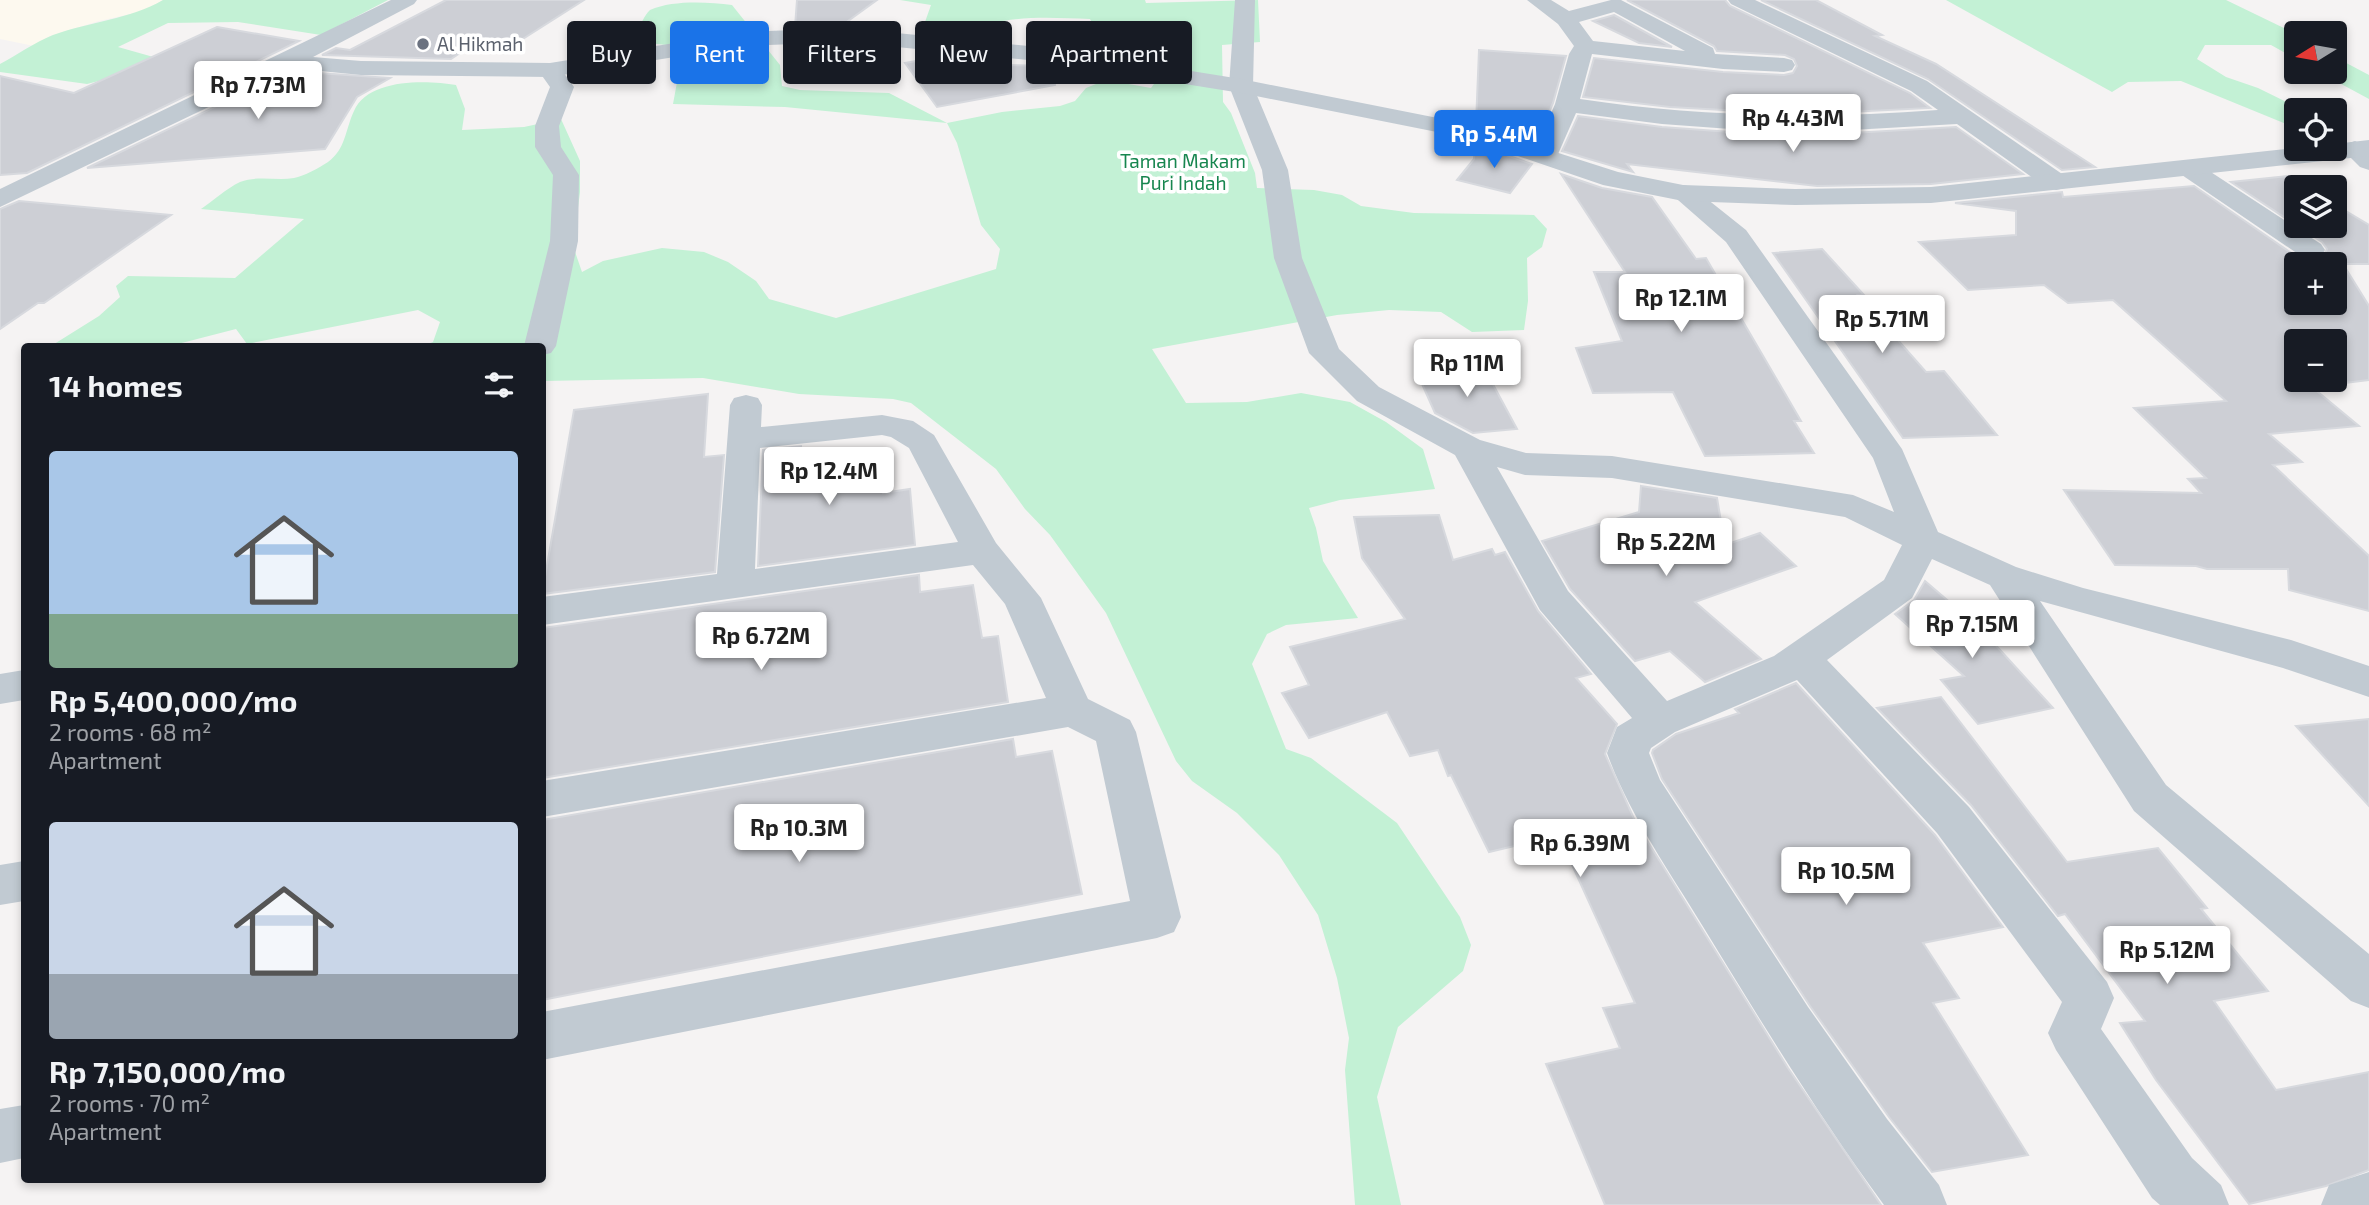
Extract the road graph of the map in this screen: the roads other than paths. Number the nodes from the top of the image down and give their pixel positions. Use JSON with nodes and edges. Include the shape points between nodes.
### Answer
{"nodes":[{"id":1,"x":407,"y":0,"type":"edge"},
{"id":2,"x":1245,"y":0,"type":"edge"},
{"id":3,"x":1536,"y":0,"type":"edge"},
{"id":4,"x":1738,"y":0,"type":"edge"},
{"id":5,"x":1566,"y":19,"type":"junction"},
{"id":6,"x":1586,"y":47,"type":"junction"},
{"id":7,"x":287,"y":61,"type":"junction"},
{"id":8,"x":1723,"y":62,"type":"junction"},
{"id":9,"x":1784,"y":65,"type":"dead end"},
{"id":10,"x":550,"y":70,"type":"junction"},
{"id":11,"x":1241,"y":86,"type":"junction"},
{"id":12,"x":1567,"y":104,"type":"junction"},
{"id":13,"x":1961,"y":116,"type":"junction"},
{"id":14,"x":2364,"y":153,"type":"edge"},
{"id":15,"x":1546,"y":156,"type":"junction"},
{"id":16,"x":2188,"y":168,"type":"junction"},
{"id":17,"x":2056,"y":181,"type":"junction"},
{"id":18,"x":1683,"y":192,"type":"junction"},
{"id":19,"x":0,"y":199,"type":"edge"},
{"id":20,"x":2311,"y":250,"type":"dead end"},
{"id":21,"x":541,"y":343,"type":"edge"},
{"id":22,"x":1468,"y":448,"type":"junction"},
{"id":23,"x":1923,"y":540,"type":"junction"},
{"id":24,"x":982,"y":551,"type":"junction"},
{"id":25,"x":2003,"y":576,"type":"junction"},
{"id":26,"x":735,"y":583,"type":"junction"},
{"id":27,"x":546,"y":610,"type":"edge"},
{"id":28,"x":1801,"y":658,"type":"junction"},
{"id":29,"x":2369,"y":682,"type":"edge"},
{"id":30,"x":21,"y":686,"type":"edge"},
{"id":31,"x":0,"y":689,"type":"edge"},
{"id":32,"x":1072,"y":710,"type":"junction"},
{"id":33,"x":1660,"y":722,"type":"junction"},
{"id":34,"x":546,"y":798,"type":"edge"},
{"id":35,"x":21,"y":882,"type":"edge"},
{"id":36,"x":0,"y":885,"type":"edge"},
{"id":37,"x":2369,"y":985,"type":"edge"},
{"id":38,"x":546,"y":1035,"type":"edge"},
{"id":39,"x":21,"y":1132,"type":"edge"},
{"id":40,"x":0,"y":1136,"type":"edge"},
{"id":41,"x":2369,"y":1199,"type":"edge"},
{"id":42,"x":1919,"y":1205,"type":"edge"},
{"id":43,"x":2201,"y":1205,"type":"edge"},
{"id":44,"x":2349,"y":1205,"type":"edge"}],
"edges":[{"from":1,"to":7,"type":"street"},
{"from":2,"to":11,"type":"street"},
{"from":3,"to":5,"type":"street"},
{"from":4,"to":13,"type":"street","via":[[1919,86]]},
{"from":5,"to":6,"type":"street"},
{"from":5,"to":8,"type":"street","via":[[1615,5]]},
{"from":6,"to":8,"type":"street"},
{"from":6,"to":12,"type":"street"},
{"from":7,"to":10,"type":"street","via":[[361,68]]},
{"from":7,"to":19,"type":"street"},
{"from":8,"to":9,"type":"street"},
{"from":10,"to":11,"type":"street","via":[[743,39],[846,35],[1048,55]]},
{"from":10,"to":21,"type":"street","via":[[562,87],[547,126],[548,147],[566,175],[564,241]]},
{"from":11,"to":15,"type":"street","via":[[1468,131]]},
{"from":11,"to":22,"type":"street","via":[[1275,170],[1288,258],[1325,353],[1368,394]]},
{"from":12,"to":13,"type":"street","via":[[1760,124]]},
{"from":12,"to":15,"type":"street"},
{"from":13,"to":17,"type":"street"},
{"from":14,"to":16,"type":"street"},
{"from":15,"to":18,"type":"street","via":[[1612,179]]},
{"from":16,"to":17,"type":"street"},
{"from":16,"to":20,"type":"street"},
{"from":17,"to":18,"type":"street","via":[[1931,195],[1795,197]]},
{"from":18,"to":23,"type":"street","via":[[1737,236],[1890,457]]},
{"from":22,"to":23,"type":"street","via":[[1525,464],[1612,467],[1853,507]]},
{"from":22,"to":33,"type":"street","via":[[1554,600]]},
{"from":23,"to":25,"type":"street"},
{"from":23,"to":28,"type":"street","via":[[1899,589]]},
{"from":24,"to":26,"type":"street"},
{"from":24,"to":26,"type":"street","via":[[922,442],[901,428],[744,422]]},
{"from":24,"to":32,"type":"street","via":[[1022,598]]},
{"from":25,"to":29,"type":"street","via":[[2291,655]]},
{"from":25,"to":37,"type":"street","via":[[2150,798]]},
{"from":26,"to":27,"type":"street"},
{"from":28,"to":33,"type":"street"},
{"from":28,"to":43,"type":"street","via":[[1953,820],[2090,998],[2074,1034],[2172,1178]]},
{"from":30,"to":31,"type":"street"},
{"from":32,"to":34,"type":"street"},
{"from":32,"to":38,"type":"street","via":[[1115,732],[1157,917]]},
{"from":33,"to":42,"type":"street","via":[[1632,739],[1628,752],[1641,786],[1790,1024]]},
{"from":35,"to":36,"type":"street"},
{"from":39,"to":40,"type":"street"},
{"from":41,"to":44,"type":"street"}]}
